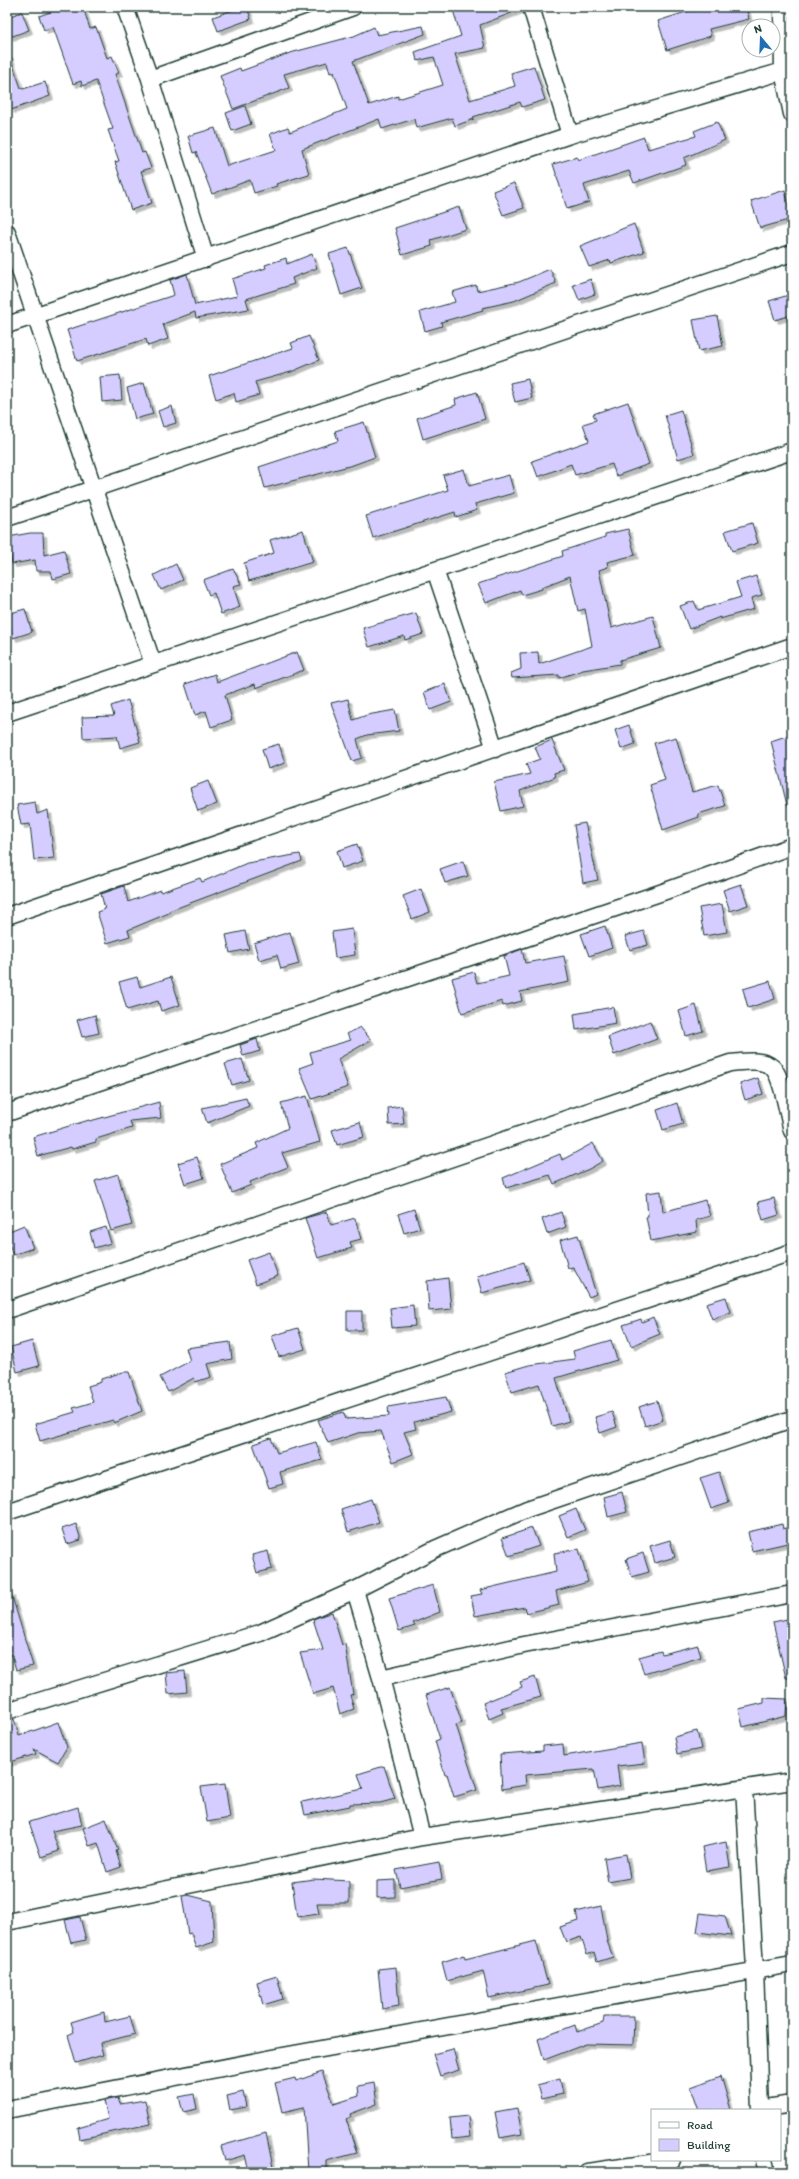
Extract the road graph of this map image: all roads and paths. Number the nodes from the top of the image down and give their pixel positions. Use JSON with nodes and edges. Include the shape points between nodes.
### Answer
{"nodes":[{"id":1,"x":125,"y":7,"type":"edge"},
{"id":2,"x":353,"y":7,"type":"edge"},
{"id":3,"x":531,"y":7,"type":"edge"},
{"id":4,"x":782,"y":7,"type":"edge"},
{"id":5,"x":783,"y":71,"type":"junction"},
{"id":6,"x":150,"y":79,"type":"junction"},
{"id":7,"x":792,"y":114,"type":"edge"},
{"id":8,"x":570,"y":135,"type":"junction"},
{"id":9,"x":7,"y":232,"type":"edge"},
{"id":10,"x":792,"y":253,"type":"edge"},
{"id":11,"x":206,"y":259,"type":"junction"},
{"id":12,"x":36,"y":316,"type":"junction"},
{"id":13,"x":7,"y":326,"type":"edge"},
{"id":14,"x":792,"y":451,"type":"edge"},
{"id":15,"x":94,"y":489,"type":"junction"},
{"id":16,"x":7,"y":518,"type":"edge"},
{"id":17,"x":435,"y":570,"type":"junction"},
{"id":18,"x":792,"y":646,"type":"edge"},
{"id":19,"x":153,"y":664,"type":"junction"},
{"id":20,"x":7,"y":713,"type":"edge"},
{"id":21,"x":495,"y":749,"type":"junction"},
{"id":22,"x":792,"y":846,"type":"edge"},
{"id":23,"x":7,"y":916,"type":"edge"},
{"id":24,"x":7,"y":1113,"type":"edge"},
{"id":25,"x":792,"y":1131,"type":"edge"},
{"id":26,"x":792,"y":1252,"type":"edge"},
{"id":27,"x":7,"y":1310,"type":"edge"},
{"id":28,"x":792,"y":1418,"type":"edge"},
{"id":29,"x":7,"y":1512,"type":"edge"},
{"id":30,"x":354,"y":1590,"type":"junction"},
{"id":31,"x":792,"y":1594,"type":"edge"},
{"id":32,"x":381,"y":1678,"type":"junction"},
{"id":33,"x":7,"y":1712,"type":"edge"},
{"id":34,"x":792,"y":1781,"type":"edge"},
{"id":35,"x":744,"y":1788,"type":"junction"},
{"id":36,"x":422,"y":1837,"type":"junction"},
{"id":37,"x":7,"y":1922,"type":"edge"},
{"id":38,"x":792,"y":1964,"type":"edge"},
{"id":39,"x":755,"y":1969,"type":"junction"},
{"id":40,"x":792,"y":2104,"type":"edge"},
{"id":41,"x":760,"y":2109,"type":"edge"},
{"id":42,"x":765,"y":2109,"type":"edge"},
{"id":43,"x":7,"y":2110,"type":"edge"},
{"id":44,"x":665,"y":2161,"type":"edge"},
{"id":45,"x":764,"y":2161,"type":"edge"},
{"id":46,"x":587,"y":2172,"type":"edge"},
{"id":47,"x":767,"y":2172,"type":"edge"}],
"edges":[{"from":1,"to":6,"type":"street"},
{"from":2,"to":6,"type":"street"},
{"from":3,"to":8,"type":"street"},
{"from":4,"to":5,"type":"street"},
{"from":5,"to":7,"type":"street"},
{"from":5,"to":8,"type":"street"},
{"from":6,"to":11,"type":"street"},
{"from":8,"to":11,"type":"street"},
{"from":9,"to":12,"type":"street"},
{"from":10,"to":15,"type":"street"},
{"from":11,"to":12,"type":"street"},
{"from":12,"to":13,"type":"street"},
{"from":12,"to":15,"type":"street"},
{"from":14,"to":17,"type":"street"},
{"from":15,"to":16,"type":"street"},
{"from":15,"to":19,"type":"street"},
{"from":17,"to":19,"type":"street"},
{"from":17,"to":21,"type":"street"},
{"from":18,"to":21,"type":"street"},
{"from":19,"to":20,"type":"street"},
{"from":21,"to":23,"type":"street"},
{"from":22,"to":24,"type":"street"},
{"from":25,"to":27,"type":"street","via":[[779,1079],[772,1068],[760,1062],[730,1063]]},
{"from":26,"to":29,"type":"street"},
{"from":28,"to":30,"type":"street","via":[[527,1509],[435,1549]]},
{"from":30,"to":32,"type":"street"},
{"from":30,"to":33,"type":"street","via":[[260,1633]]},
{"from":31,"to":32,"type":"street","via":[[524,1645]]},
{"from":32,"to":36,"type":"street"},
{"from":34,"to":35,"type":"street"},
{"from":35,"to":36,"type":"street"},
{"from":35,"to":39,"type":"street"},
{"from":36,"to":37,"type":"street"},
{"from":38,"to":39,"type":"street"},
{"from":39,"to":41,"type":"street"},
{"from":39,"to":43,"type":"street"},
{"from":40,"to":42,"type":"street"},
{"from":44,"to":46,"type":"street"},
{"from":45,"to":47,"type":"street"}]}
